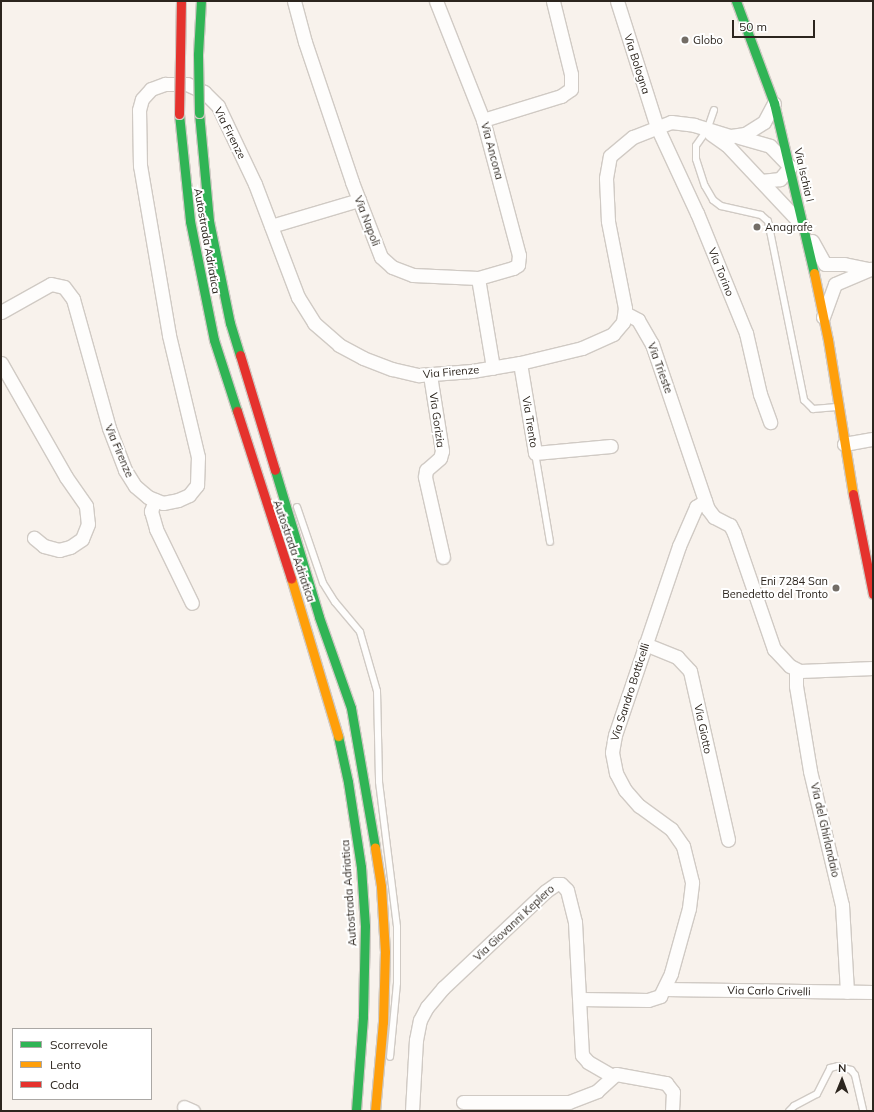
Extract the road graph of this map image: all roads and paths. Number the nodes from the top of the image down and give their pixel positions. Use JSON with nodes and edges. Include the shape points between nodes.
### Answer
{"nodes":[{"id":1,"x":181,"y":1,"type":"edge"},
{"id":2,"x":201,"y":1,"type":"edge"},
{"id":3,"x":294,"y":1,"type":"edge"},
{"id":4,"x":436,"y":1,"type":"edge"},
{"id":5,"x":553,"y":1,"type":"edge"},
{"id":6,"x":617,"y":1,"type":"edge"},
{"id":7,"x":736,"y":1,"type":"edge"},
{"id":8,"x":774,"y":103,"type":"junction"},
{"id":9,"x":714,"y":110,"type":"dead end"},
{"id":10,"x":483,"y":120,"type":"junction"},
{"id":11,"x":657,"y":127,"type":"junction"},
{"id":12,"x":707,"y":130,"type":"junction"},
{"id":13,"x":731,"y":136,"type":"junction"},
{"id":14,"x":790,"y":167,"type":"junction"},
{"id":15,"x":761,"y":181,"type":"junction"},
{"id":16,"x":359,"y":200,"type":"junction"},
{"id":17,"x":271,"y":226,"type":"junction"},
{"id":18,"x":804,"y":227,"type":"junction"},
{"id":19,"x":825,"y":264,"type":"junction"},
{"id":20,"x":871,"y":269,"type":"edge"},
{"id":21,"x":478,"y":278,"type":"junction"},
{"id":22,"x":815,"y":279,"type":"junction"},
{"id":23,"x":835,"y":284,"type":"junction"},
{"id":24,"x":225,"y":296,"type":"junction"},
{"id":25,"x":1,"y":312,"type":"edge"},
{"id":26,"x":625,"y":313,"type":"junction"},
{"id":27,"x":823,"y":316,"type":"junction"},
{"id":28,"x":1,"y":363,"type":"edge"},
{"id":29,"x":520,"y":363,"type":"junction"},
{"id":30,"x":493,"y":368,"type":"junction"},
{"id":31,"x":430,"y":376,"type":"junction"},
{"id":32,"x":839,"y":407,"type":"junction"},
{"id":33,"x":770,"y":422,"type":"dead end"},
{"id":34,"x":873,"y":439,"type":"edge"},
{"id":35,"x":275,"y":444,"type":"dead end"},
{"id":36,"x":844,"y":444,"type":"junction"},
{"id":37,"x":611,"y":446,"type":"dead end"},
{"id":38,"x":535,"y":453,"type":"junction"},
{"id":39,"x":155,"y":500,"type":"junction"},
{"id":40,"x":705,"y":501,"type":"junction"},
{"id":41,"x":296,"y":503,"type":"dead end"},
{"id":42,"x":34,"y":538,"type":"dead end"},
{"id":43,"x":550,"y":542,"type":"dead end"},
{"id":44,"x":443,"y":557,"type":"dead end"},
{"id":45,"x":873,"y":594,"type":"edge"},
{"id":46,"x":192,"y":603,"type":"dead end"},
{"id":47,"x":645,"y":644,"type":"junction"},
{"id":48,"x":873,"y":668,"type":"edge"},
{"id":49,"x":796,"y":670,"type":"junction"},
{"id":50,"x":728,"y":840,"type":"dead end"},
{"id":51,"x":665,"y":989,"type":"junction"},
{"id":52,"x":847,"y":992,"type":"junction"},
{"id":53,"x":873,"y":992,"type":"edge"},
{"id":54,"x":580,"y":999,"type":"junction"},
{"id":55,"x":389,"y":1063,"type":"dead end"},
{"id":56,"x":386,"y":1074,"type":"dead end"},
{"id":57,"x":612,"y":1076,"type":"junction"},
{"id":58,"x":463,"y":1102,"type":"dead end"},
{"id":59,"x":356,"y":1111,"type":"edge"},
{"id":60,"x":376,"y":1111,"type":"edge"},
{"id":61,"x":412,"y":1111,"type":"edge"},
{"id":62,"x":672,"y":1111,"type":"edge"},
{"id":63,"x":789,"y":1111,"type":"edge"},
{"id":64,"x":863,"y":1111,"type":"edge"}],
"edges":[{"from":1,"to":59,"type":"main road","name":"Autostrada Adriatica","bridge":true,"via":[[179,114],[190,221],[214,340],[331,707],[349,789],[361,866],[365,926],[363,1017]]},
{"from":2,"to":24,"type":"main road","name":"Autostrada Adriatica","bridge":true,"via":[[198,54],[199,113],[209,221]]},
{"from":3,"to":16,"type":"street","name":"Via Napoli","via":[[305,42]]},
{"from":4,"to":10,"type":"street","name":"Via Ancona"},
{"from":5,"to":10,"type":"street","via":[[571,74],[571,89],[561,96]]},
{"from":6,"to":11,"type":"street","name":"Via Bologna"},
{"from":7,"to":8,"type":"main road","name":"Via Ischia I"},
{"from":8,"to":13,"type":"street","via":[[764,122],[758,127],[745,134]]},
{"from":8,"to":14,"type":"main road","name":"Via Ischia I"},
{"from":9,"to":12,"type":"lane"},
{"from":10,"to":21,"type":"street","name":"Via Ancona","via":[[519,261],[514,268]]},
{"from":11,"to":12,"type":"street","name":"Via Firenze","via":[[681,122]]},
{"from":11,"to":26,"type":"street","name":"Via Firenze","via":[[621,145],[610,156],[607,166],[609,229],[624,294]]},
{"from":11,"to":33,"type":"street","name":"Via Torino","via":[[694,205],[733,298],[749,343],[760,394]]},
{"from":12,"to":13,"type":"street","name":"Via Firenze"},
{"from":12,"to":15,"type":"street","via":[[727,145]]},
{"from":12,"to":32,"type":"lane","via":[[699,140],[696,152],[709,193],[721,206],[761,215],[770,225],[804,400],[813,409]]},
{"from":13,"to":14,"type":"street","name":"Via Firenze","via":[[751,139],[770,146]]},
{"from":14,"to":15,"type":"street","via":[[780,179]]},
{"from":14,"to":18,"type":"main road","name":"Via Ischia I"},
{"from":15,"to":18,"type":"street"},
{"from":16,"to":17,"type":"street"},
{"from":16,"to":21,"type":"street","name":"Via Napoli","via":[[378,250],[388,264],[413,274]]},
{"from":17,"to":31,"type":"street","name":"Via Firenze","via":[[301,304],[322,331],[370,362],[408,374]]},
{"from":17,"to":39,"type":"street","name":"Via Firenze","via":[[232,135],[210,96],[199,88],[181,83],[161,85],[148,92],[140,104],[138,116],[140,166],[169,335],[198,457],[197,485],[189,495],[163,503]]},
{"from":18,"to":19,"type":"street"},
{"from":18,"to":22,"type":"main road","name":"Via Ischia I"},
{"from":19,"to":20,"type":"street","via":[[844,264]]},
{"from":19,"to":22,"type":"street","via":[[818,270]]},
{"from":20,"to":23,"type":"street"},
{"from":21,"to":30,"type":"street"},
{"from":22,"to":23,"type":"street","via":[[825,285]]},
{"from":22,"to":27,"type":"main road","name":"Via Ischia I"},
{"from":23,"to":27,"type":"street"},
{"from":24,"to":35,"type":"lane"},
{"from":24,"to":60,"type":"main road","name":"Autostrada Adriatica","via":[[238,351],[319,616],[351,708],[377,857],[383,924],[385,983]]},
{"from":25,"to":39,"type":"street","name":"Via Firenze","via":[[51,284],[64,287],[73,299],[109,428],[125,470],[135,486]]},
{"from":26,"to":29,"type":"street","name":"Via Firenze","via":[[618,330],[605,339],[582,348]]},
{"from":26,"to":40,"type":"street","name":"Via Trieste","via":[[638,320],[646,331],[659,361]]},
{"from":27,"to":32,"type":"main road","name":"Via Ischia I"},
{"from":28,"to":42,"type":"street","via":[[66,477],[86,506],[88,524],[82,539],[70,548],[59,550],[44,546]]},
{"from":29,"to":30,"type":"street","name":"Via Firenze"},
{"from":29,"to":38,"type":"street","name":"Via Trento"},
{"from":30,"to":31,"type":"street","name":"Via Firenze"},
{"from":31,"to":44,"type":"street","name":"Via Gorizia","via":[[442,452],[440,458],[428,468],[425,477]]},
{"from":32,"to":36,"type":"main road","name":"Via Ischia I"},
{"from":34,"to":36,"type":"street"},
{"from":36,"to":45,"type":"main road","name":"Via Ischia I"},
{"from":37,"to":38,"type":"street","name":"Via Trento"},
{"from":38,"to":43,"type":"lane"},
{"from":39,"to":46,"type":"street","via":[[151,510],[156,529]]},
{"from":40,"to":47,"type":"street","name":"Via Sandro Botticelli","via":[[696,507],[687,528]]},
{"from":40,"to":49,"type":"street","via":[[714,517],[732,528],[768,638],[780,656]]},
{"from":41,"to":55,"type":"lane","via":[[323,583],[360,632],[377,691],[379,782],[397,933],[395,1018]]},
{"from":47,"to":50,"type":"street","name":"Via Giotto","via":[[677,657],[690,671]]},
{"from":47,"to":51,"type":"street","name":"Via Sandro Botticelli","via":[[615,734],[612,756],[621,783],[639,806],[676,834],[683,846],[690,869],[690,904]]},
{"from":48,"to":49,"type":"street","via":[[817,672]]},
{"from":49,"to":52,"type":"street","name":"Via del Ghirlandaio","via":[[796,686],[810,771],[842,905]]},
{"from":51,"to":52,"type":"street","name":"Via Carlo Crivelli"},
{"from":51,"to":54,"type":"street","via":[[660,996],[648,1000]]},
{"from":52,"to":53,"type":"street","name":"Via Carlo Crivelli"},
{"from":54,"to":57,"type":"street","name":"Via Giovanni Keplero","via":[[583,1057]]},
{"from":54,"to":61,"type":"street","name":"Via Giovanni Keplero","via":[[574,914],[567,890],[561,884],[556,884],[443,988],[427,1007],[420,1020],[416,1040]]},
{"from":56,"to":60,"type":"lane"},
{"from":57,"to":58,"type":"street","via":[[597,1091],[568,1102]]},
{"from":57,"to":62,"type":"street","via":[[616,1074],[666,1082],[672,1092]]},
{"from":63,"to":64,"type":"lane","via":[[817,1094],[830,1068],[838,1066],[851,1070],[855,1075]]}]}
